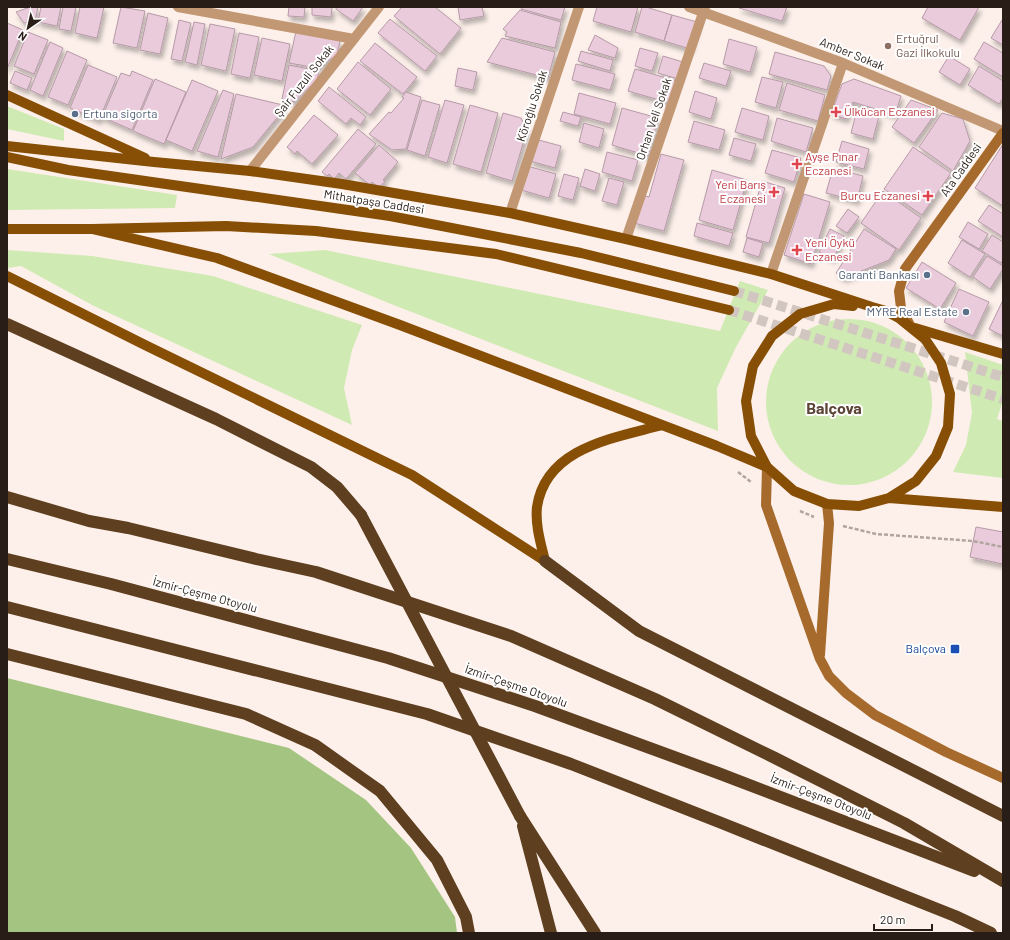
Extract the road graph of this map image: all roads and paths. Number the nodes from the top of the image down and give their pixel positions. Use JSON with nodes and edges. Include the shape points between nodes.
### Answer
{"nodes":[{"id":1,"x":178,"y":7,"type":"edge"},
{"id":2,"x":379,"y":7,"type":"edge"},
{"id":3,"x":579,"y":7,"type":"edge"},
{"id":4,"x":689,"y":7,"type":"edge"},
{"id":5,"x":704,"y":10,"type":"edge"},
{"id":6,"x":354,"y":39,"type":"junction"},
{"id":7,"x":843,"y":63,"type":"junction"},
{"id":8,"x":7,"y":94,"type":"edge"},
{"id":9,"x":1003,"y":132,"type":"edge"},
{"id":10,"x":7,"y":146,"type":"edge"},
{"id":11,"x":7,"y":157,"type":"edge"},
{"id":12,"x":154,"y":162,"type":"junction"},
{"id":13,"x":250,"y":171,"type":"junction"},
{"id":14,"x":510,"y":213,"type":"junction"},
{"id":15,"x":7,"y":229,"type":"edge"},
{"id":16,"x":92,"y":229,"type":"junction"},
{"id":17,"x":626,"y":239,"type":"junction"},
{"id":18,"x":770,"y":274,"type":"junction"},
{"id":19,"x":7,"y":276,"type":"edge"},
{"id":20,"x":734,"y":291,"type":"tunnel mouth"},
{"id":21,"x":872,"y":308,"type":"junction"},
{"id":22,"x":729,"y":310,"type":"tunnel mouth"},
{"id":23,"x":7,"y":324,"type":"edge"},
{"id":24,"x":911,"y":328,"type":"junction"},
{"id":25,"x":1003,"y":354,"type":"edge"},
{"id":26,"x":662,"y":425,"type":"junction"},
{"id":27,"x":767,"y":467,"type":"junction"},
{"id":28,"x":7,"y":497,"type":"edge"},
{"id":29,"x":890,"y":498,"type":"junction"},
{"id":30,"x":827,"y":504,"type":"junction"},
{"id":31,"x":1003,"y":507,"type":"edge"},
{"id":32,"x":973,"y":541,"type":"dead end"},
{"id":33,"x":1003,"y":547,"type":"edge"},
{"id":34,"x":7,"y":559,"type":"edge"},
{"id":35,"x":545,"y":561,"type":"junction"},
{"id":36,"x":7,"y":607,"type":"edge"},
{"id":37,"x":7,"y":654,"type":"edge"},
{"id":38,"x":820,"y":659,"type":"junction"},
{"id":39,"x":1003,"y":778,"type":"edge"},
{"id":40,"x":520,"y":816,"type":"junction"},
{"id":41,"x":1003,"y":816,"type":"edge"},
{"id":42,"x":1003,"y":882,"type":"edge"},
{"id":43,"x":469,"y":933,"type":"edge"},
{"id":44,"x":551,"y":933,"type":"edge"},
{"id":45,"x":595,"y":933,"type":"edge"},
{"id":46,"x":991,"y":933,"type":"edge"}],
"edges":[{"from":1,"to":6,"type":"street"},
{"from":2,"to":6,"type":"street","name":"Şair Fuzuli Sokak"},
{"from":3,"to":14,"type":"street","name":"Köroğlu Sokak"},
{"from":4,"to":5,"type":"street","name":"Amber Sokak"},
{"from":5,"to":7,"type":"street","name":"Amber Sokak"},
{"from":5,"to":17,"type":"street","name":"Orhan Veli Sokak"},
{"from":6,"to":13,"type":"street","name":"Şair Fuzuli Sokak"},
{"from":7,"to":9,"type":"street","name":"Amber Sokak"},
{"from":7,"to":18,"type":"street"},
{"from":8,"to":12,"type":"main road"},
{"from":9,"to":24,"type":"street","name":"Ata Caddesi","via":[[905,269],[899,291],[901,308]]},
{"from":10,"to":12,"type":"main road"},
{"from":11,"to":20,"type":"main road","name":"Mithatpaşa Caddesi","via":[[68,170],[390,216],[581,253]]},
{"from":12,"to":13,"type":"main road"},
{"from":13,"to":14,"type":"main road"},
{"from":14,"to":17,"type":"main road"},
{"from":15,"to":16,"type":"main road"},
{"from":16,"to":22,"type":"main road","via":[[226,226],[316,231],[496,254]]},
{"from":16,"to":26,"type":"main road","via":[[217,258]]},
{"from":17,"to":18,"type":"main road"},
{"from":18,"to":21,"type":"main road"},
{"from":19,"to":35,"type":"main road","via":[[412,475]]},
{"from":21,"to":24,"type":"main road","via":[[886,311]]},
{"from":21,"to":27,"type":"main road","via":[[834,304],[800,314],[772,336],[753,366],[746,401],[751,436]]},
{"from":23,"to":40,"type":"highway","bridge":true,"via":[[216,419],[311,467],[337,487],[361,515]]},
{"from":24,"to":25,"type":"main road"},
{"from":24,"to":29,"type":"main road","via":[[925,339],[941,363],[950,394],[948,427],[936,456],[916,481]]},
{"from":26,"to":27,"type":"main road"},
{"from":26,"to":35,"type":"main road","via":[[586,448],[561,462],[544,487],[537,508],[538,532]]},
{"from":27,"to":30,"type":"main road","via":[[794,491]]},
{"from":27,"to":38,"type":"street","via":[[766,505]]},
{"from":28,"to":42,"type":"highway","via":[[89,521],[143,531],[316,572],[511,636],[655,699],[768,754],[904,823]]},
{"from":29,"to":30,"type":"main road","via":[[858,506]]},
{"from":29,"to":31,"type":"main road"},
{"from":30,"to":38,"type":"street","via":[[829,523]]},
{"from":32,"to":33,"type":"path"},
{"from":34,"to":42,"type":"highway","name":"İzmir-Çeşme Otoyolu","via":[[388,658],[521,701]]},
{"from":35,"to":41,"type":"highway","via":[[639,631]]},
{"from":36,"to":46,"type":"highway","via":[[427,714],[600,775],[940,910]]},
{"from":37,"to":43,"type":"highway","via":[[246,714],[315,745],[380,790],[436,860],[466,918]]},
{"from":38,"to":39,"type":"street","via":[[829,676],[875,715]]},
{"from":40,"to":44,"type":"highway"},
{"from":40,"to":45,"type":"highway"}]}
